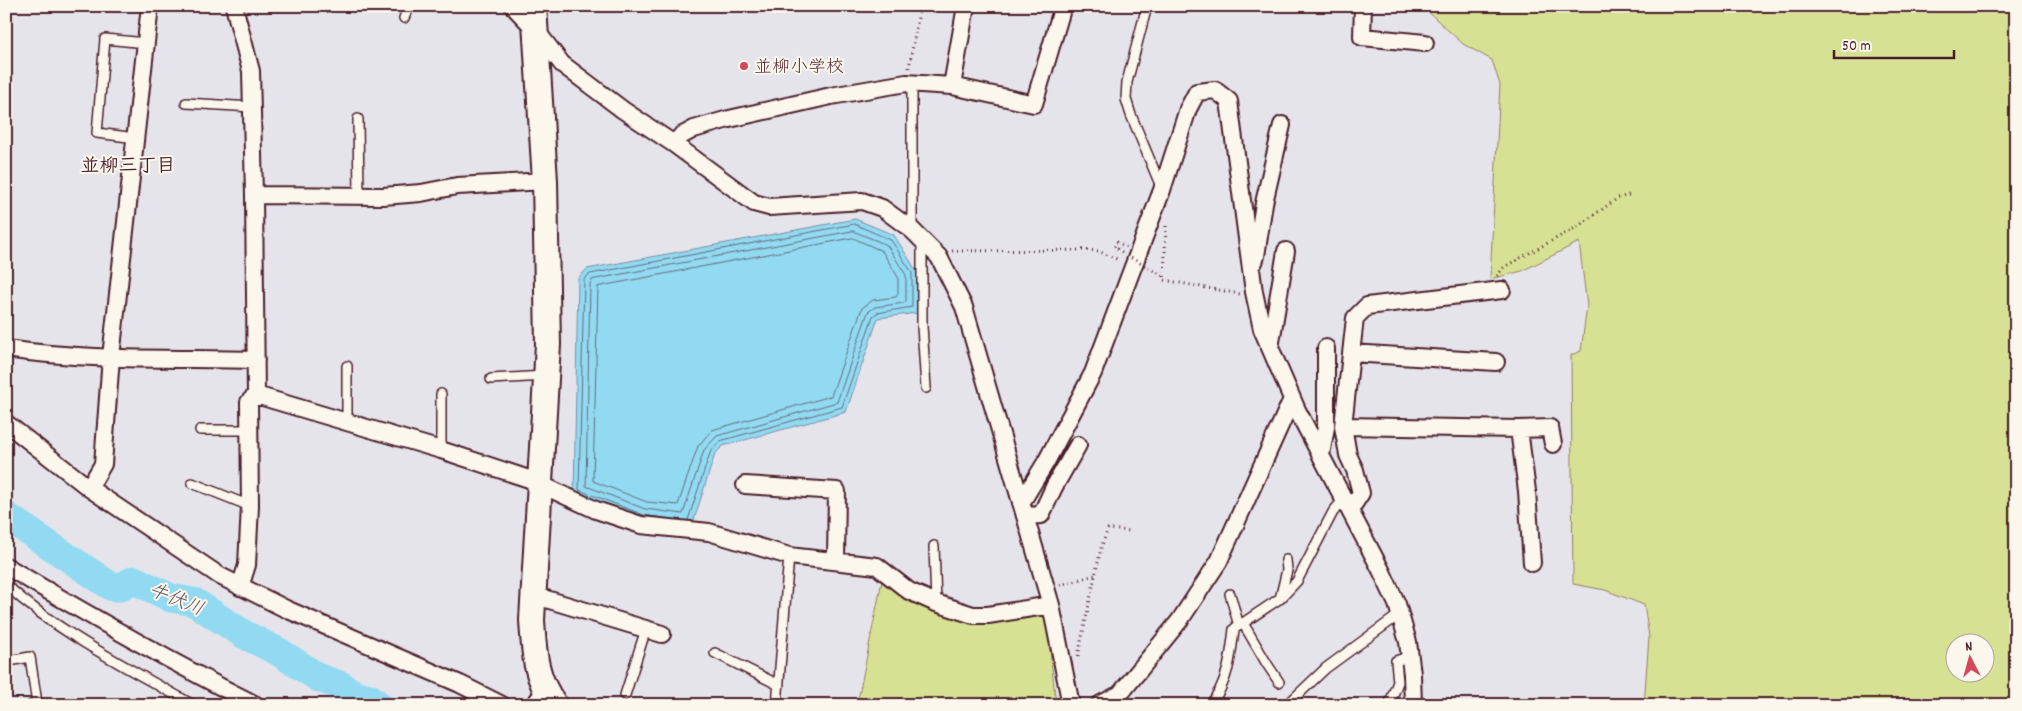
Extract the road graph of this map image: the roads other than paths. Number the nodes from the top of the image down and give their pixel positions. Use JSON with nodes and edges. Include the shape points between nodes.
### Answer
{"nodes":[{"id":1,"x":150,"y":6,"type":"edge"},
{"id":2,"x":234,"y":6,"type":"edge"},
{"id":3,"x":409,"y":6,"type":"edge"},
{"id":4,"x":513,"y":6,"type":"edge"},
{"id":5,"x":966,"y":6,"type":"edge"},
{"id":6,"x":1063,"y":6,"type":"edge"},
{"id":7,"x":1147,"y":6,"type":"edge"},
{"id":8,"x":1363,"y":6,"type":"edge"},
{"id":9,"x":404,"y":18,"type":"dead end"},
{"id":10,"x":535,"y":18,"type":"edge"},
{"id":11,"x":1425,"y":42,"type":"dead end"},
{"id":12,"x":146,"y":43,"type":"junction"},
{"id":13,"x":909,"y":83,"type":"junction"},
{"id":14,"x":952,"y":86,"type":"junction"},
{"id":15,"x":186,"y":103,"type":"dead end"},
{"id":16,"x":252,"y":108,"type":"junction"},
{"id":17,"x":358,"y":119,"type":"dead end"},
{"id":18,"x":1282,"y":124,"type":"dead end"},
{"id":19,"x":136,"y":138,"type":"junction"},
{"id":20,"x":674,"y":144,"type":"junction"},
{"id":21,"x":545,"y":181,"type":"junction"},
{"id":22,"x":1162,"y":190,"type":"junction"},
{"id":23,"x":254,"y":195,"type":"junction"},
{"id":24,"x":359,"y":195,"type":"junction"},
{"id":25,"x":917,"y":235,"type":"junction"},
{"id":26,"x":1286,"y":251,"type":"dead end"},
{"id":27,"x":1251,"y":268,"type":"junction"},
{"id":28,"x":1498,"y":290,"type":"road end"},
{"id":29,"x":1270,"y":348,"type":"junction"},
{"id":30,"x":1326,"y":348,"type":"dead end"},
{"id":31,"x":6,"y":349,"type":"edge"},
{"id":32,"x":1351,"y":353,"type":"junction"},
{"id":33,"x":111,"y":357,"type":"junction"},
{"id":34,"x":256,"y":360,"type":"junction"},
{"id":35,"x":1496,"y":362,"type":"dead end"},
{"id":36,"x":347,"y":366,"type":"dead end"},
{"id":37,"x":546,"y":376,"type":"junction"},
{"id":38,"x":491,"y":378,"type":"dead end"},
{"id":39,"x":926,"y":388,"type":"dead end"},
{"id":40,"x":441,"y":394,"type":"dead end"},
{"id":41,"x":256,"y":395,"type":"junction"},
{"id":42,"x":1292,"y":399,"type":"junction"},
{"id":43,"x":347,"y":422,"type":"junction"},
{"id":44,"x":6,"y":423,"type":"edge"},
{"id":45,"x":1343,"y":426,"type":"junction"},
{"id":46,"x":1519,"y":428,"type":"junction"},
{"id":47,"x":200,"y":430,"type":"dead end"},
{"id":48,"x":249,"y":430,"type":"junction"},
{"id":49,"x":1553,"y":444,"type":"dead end"},
{"id":50,"x":1078,"y":445,"type":"dead end"},
{"id":51,"x":441,"y":450,"type":"junction"},
{"id":52,"x":1321,"y":456,"type":"junction"},
{"id":53,"x":192,"y":483,"type":"dead end"},
{"id":54,"x":540,"y":483,"type":"junction"},
{"id":55,"x":745,"y":484,"type":"dead end"},
{"id":56,"x":90,"y":488,"type":"junction"},
{"id":57,"x":1347,"y":505,"type":"junction"},
{"id":58,"x":250,"y":506,"type":"junction"},
{"id":59,"x":1023,"y":510,"type":"junction"},
{"id":60,"x":934,"y":546,"type":"dead end"},
{"id":61,"x":789,"y":556,"type":"junction"},
{"id":62,"x":836,"y":560,"type":"junction"},
{"id":63,"x":1286,"y":560,"type":"dead end"},
{"id":64,"x":1532,"y":563,"type":"dead end"},
{"id":65,"x":6,"y":566,"type":"edge"},
{"id":66,"x":6,"y":585,"type":"edge"},
{"id":67,"x":240,"y":587,"type":"junction"},
{"id":68,"x":1230,"y":594,"type":"dead end"},
{"id":69,"x":533,"y":595,"type":"junction"},
{"id":70,"x":1280,"y":599,"type":"junction"},
{"id":71,"x":936,"y":603,"type":"junction"},
{"id":72,"x":1051,"y":605,"type":"junction"},
{"id":73,"x":1400,"y":614,"type":"junction"},
{"id":74,"x":1241,"y":625,"type":"junction"},
{"id":75,"x":646,"y":629,"type":"junction"},
{"id":76,"x":662,"y":634,"type":"dead end"},
{"id":77,"x":6,"y":650,"type":"edge"},
{"id":78,"x":715,"y":653,"type":"dead end"},
{"id":79,"x":1410,"y":656,"type":"junction"},
{"id":80,"x":1279,"y":682,"type":"dead end"},
{"id":81,"x":779,"y":686,"type":"junction"},
{"id":82,"x":625,"y":695,"type":"dead end"},
{"id":83,"x":545,"y":700,"type":"edge"},
{"id":84,"x":31,"y":705,"type":"edge"},
{"id":85,"x":193,"y":705,"type":"edge"},
{"id":86,"x":256,"y":705,"type":"edge"},
{"id":87,"x":502,"y":705,"type":"edge"},
{"id":88,"x":777,"y":705,"type":"edge"},
{"id":89,"x":1071,"y":705,"type":"edge"},
{"id":90,"x":1100,"y":705,"type":"edge"},
{"id":91,"x":1210,"y":705,"type":"edge"},
{"id":92,"x":1287,"y":705,"type":"edge"},
{"id":93,"x":1389,"y":705,"type":"edge"},
{"id":94,"x":1413,"y":705,"type":"edge"}],
"edges":[{"from":1,"to":12,"type":"street"},
{"from":2,"to":16,"type":"street","via":[[251,71]]},
{"from":3,"to":9,"type":"lane"},
{"from":4,"to":10,"type":"street"},
{"from":5,"to":14,"type":"street"},
{"from":6,"to":14,"type":"street","via":[[1034,104]]},
{"from":7,"to":22,"type":"lane","via":[[1127,82],[1126,99]]},
{"from":8,"to":11,"type":"street","via":[[1362,37]]},
{"from":10,"to":20,"type":"street","via":[[562,64]]},
{"from":10,"to":21,"type":"street"},
{"from":12,"to":19,"type":"street"},
{"from":12,"to":19,"type":"lane","via":[[105,39],[97,133]]},
{"from":13,"to":14,"type":"street"},
{"from":13,"to":20,"type":"street","via":[[831,96],[725,120],[694,129]]},
{"from":13,"to":25,"type":"lane"},
{"from":15,"to":16,"type":"lane"},
{"from":16,"to":23,"type":"street"},
{"from":17,"to":24,"type":"lane"},
{"from":18,"to":27,"type":"street"},
{"from":19,"to":33,"type":"street"},
{"from":20,"to":25,"type":"street","via":[[754,204],[769,207],[862,201],[882,208]]},
{"from":21,"to":24,"type":"street","via":[[457,186],[411,194]]},
{"from":21,"to":37,"type":"street"},
{"from":22,"to":27,"type":"street","via":[[1188,109],[1197,92],[1215,90],[1229,101]]},
{"from":22,"to":59,"type":"street","via":[[1093,373]]},
{"from":23,"to":24,"type":"street"},
{"from":23,"to":34,"type":"street"},
{"from":25,"to":39,"type":"lane"},
{"from":25,"to":59,"type":"street","via":[[939,257],[964,307]]},
{"from":26,"to":29,"type":"street"},
{"from":27,"to":29,"type":"street","via":[[1262,329]]},
{"from":28,"to":32,"type":"street","via":[[1367,306],[1355,318]]},
{"from":29,"to":42,"type":"street"},
{"from":30,"to":52,"type":"street","via":[[1326,427]]},
{"from":31,"to":33,"type":"street"},
{"from":32,"to":35,"type":"street"},
{"from":32,"to":45,"type":"street"},
{"from":33,"to":34,"type":"street"},
{"from":33,"to":56,"type":"street","via":[[102,464]]},
{"from":34,"to":41,"type":"street"},
{"from":36,"to":43,"type":"lane"},
{"from":37,"to":38,"type":"lane"},
{"from":37,"to":54,"type":"street"},
{"from":40,"to":51,"type":"lane"},
{"from":41,"to":43,"type":"street"},
{"from":41,"to":48,"type":"street","via":[[249,402]]},
{"from":42,"to":52,"type":"street"},
{"from":42,"to":90,"type":"street","via":[[1219,561],[1180,620],[1120,694]]},
{"from":43,"to":51,"type":"street"},
{"from":44,"to":56,"type":"street"},
{"from":45,"to":46,"type":"street"},
{"from":45,"to":57,"type":"street","via":[[1348,455],[1361,493]]},
{"from":46,"to":49,"type":"street","via":[[1550,428]]},
{"from":46,"to":64,"type":"street"},
{"from":47,"to":48,"type":"lane"},
{"from":48,"to":58,"type":"street"},
{"from":50,"to":59,"type":"street","via":[[1041,515]]},
{"from":51,"to":54,"type":"street"},
{"from":52,"to":57,"type":"street"},
{"from":53,"to":58,"type":"lane"},
{"from":54,"to":61,"type":"street","via":[[596,510],[641,525],[709,532]]},
{"from":54,"to":69,"type":"street"},
{"from":55,"to":62,"type":"street","via":[[837,491]]},
{"from":56,"to":67,"type":"street"},
{"from":57,"to":70,"type":"lane","via":[[1333,512],[1297,581]]},
{"from":57,"to":73,"type":"street"},
{"from":58,"to":67,"type":"street","via":[[247,565]]},
{"from":59,"to":72,"type":"street"},
{"from":60,"to":71,"type":"lane"},
{"from":61,"to":62,"type":"street"},
{"from":61,"to":81,"type":"lane"},
{"from":62,"to":71,"type":"street","via":[[877,566],[909,591]]},
{"from":63,"to":70,"type":"lane","via":[[1287,570]]},
{"from":65,"to":86,"type":"street","via":[[100,622]]},
{"from":66,"to":85,"type":"lane","via":[[79,639]]},
{"from":67,"to":87,"type":"street"},
{"from":68,"to":74,"type":"lane"},
{"from":69,"to":75,"type":"street"},
{"from":69,"to":83,"type":"street","via":[[535,660]]},
{"from":70,"to":74,"type":"lane"},
{"from":71,"to":72,"type":"street","via":[[973,615]]},
{"from":72,"to":89,"type":"street"},
{"from":73,"to":79,"type":"street"},
{"from":73,"to":92,"type":"lane","via":[[1326,668]]},
{"from":74,"to":80,"type":"lane"},
{"from":74,"to":91,"type":"lane","via":[[1234,629],[1230,666],[1217,697]]},
{"from":75,"to":76,"type":"street"},
{"from":75,"to":82,"type":"lane"},
{"from":77,"to":84,"type":"lane","via":[[9,661],[30,657],[37,704]]},
{"from":78,"to":81,"type":"lane"},
{"from":79,"to":93,"type":"lane","via":[[1396,661],[1398,682]]},
{"from":79,"to":94,"type":"street"},
{"from":81,"to":88,"type":"lane"}]}
